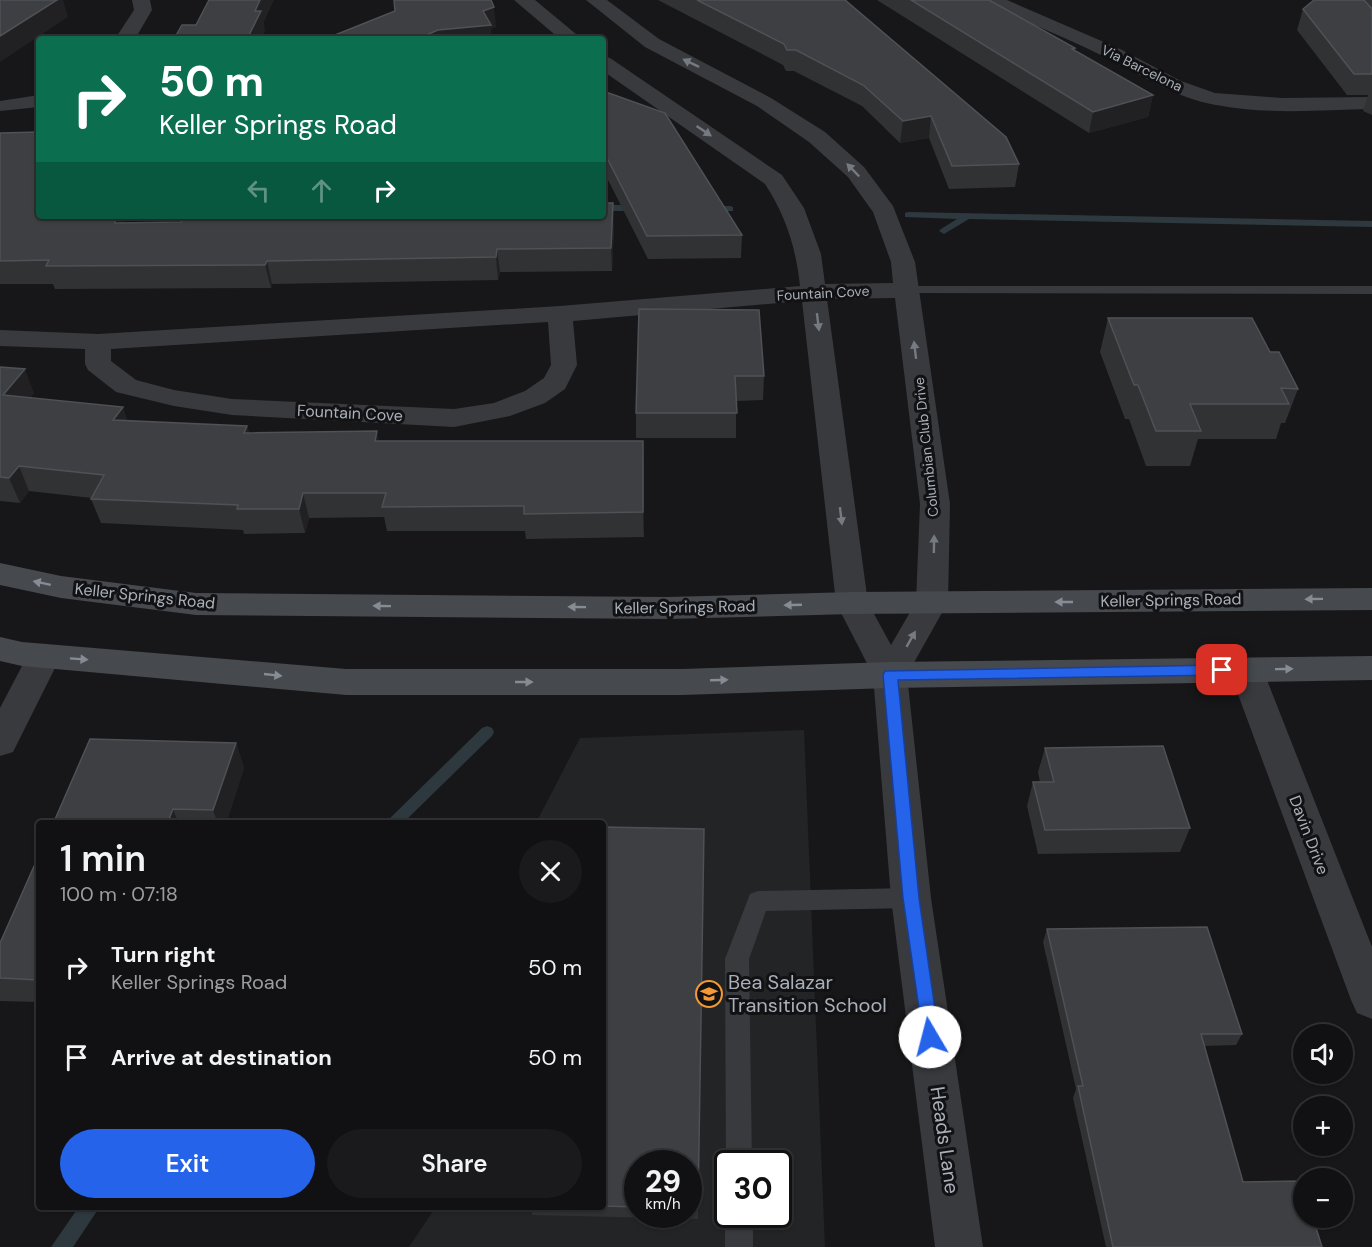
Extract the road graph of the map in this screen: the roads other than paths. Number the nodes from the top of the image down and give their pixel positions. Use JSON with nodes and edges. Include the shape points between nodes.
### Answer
{"nodes":[{"id":1,"x":141,"y":0,"type":"edge"},
{"id":2,"x":595,"y":0,"type":"edge"},
{"id":3,"x":992,"y":0,"type":"edge"},
{"id":4,"x":529,"y":1,"type":"edge"},
{"id":5,"x":127,"y":36,"type":"edge"},
{"id":6,"x":569,"y":36,"type":"edge"},
{"id":7,"x":623,"y":54,"type":"edge"},
{"id":8,"x":36,"y":101,"type":"edge"},
{"id":9,"x":1372,"y":103,"type":"edge"},
{"id":10,"x":4,"y":106,"type":"dead end"},
{"id":11,"x":907,"y":290,"type":"junction"},
{"id":12,"x":1372,"y":290,"type":"edge"},
{"id":13,"x":814,"y":292,"type":"junction"},
{"id":14,"x":560,"y":314,"type":"junction"},
{"id":15,"x":0,"y":338,"type":"edge"},
{"id":16,"x":98,"y":342,"type":"junction"},
{"id":17,"x":0,"y":574,"type":"edge"},
{"id":18,"x":1372,"y":598,"type":"edge"},
{"id":19,"x":932,"y":602,"type":"junction"},
{"id":20,"x":852,"y":603,"type":"junction"},
{"id":21,"x":0,"y":649,"type":"edge"},
{"id":22,"x":44,"y":656,"type":"junction"},
{"id":23,"x":1372,"y":668,"type":"edge"},
{"id":24,"x":1246,"y":670,"type":"junction"},
{"id":25,"x":890,"y":675,"type":"junction"},
{"id":26,"x":0,"y":742,"type":"edge"},
{"id":27,"x":911,"y":898,"type":"junction"},
{"id":28,"x":1372,"y":1000,"type":"edge"},
{"id":29,"x":739,"y":1150,"type":"edge"},
{"id":30,"x":739,"y":1228,"type":"edge"},
{"id":31,"x":739,"y":1247,"type":"edge"},
{"id":32,"x":959,"y":1247,"type":"edge"}],
"edges":[{"from":1,"to":5,"type":"street","via":[[143,10]]},
{"from":2,"to":7,"type":"street","name":"Columbian Club Drive"},
{"from":3,"to":9,"type":"street","name":"Via Barcelona","via":[[1195,94],[1261,103]]},
{"from":4,"to":6,"type":"street"},
{"from":11,"to":7,"type":"street","name":"Columbian Club Drive","one_way":true,"via":[[903,262],[885,211],[856,172],[817,137],[764,102]]},
{"from":7,"to":13,"type":"street","name":"Columbian Club Drive","one_way":true,"via":[[774,180],[792,208],[809,254]]},
{"from":8,"to":10,"type":"street"},
{"from":11,"to":12,"type":"lane"},
{"from":11,"to":13,"type":"street","name":"Fountain Cove"},
{"from":19,"to":11,"type":"street","name":"Columbian Club Drive","one_way":true,"via":[[934,504]]},
{"from":13,"to":14,"type":"street","name":"Fountain Cove"},
{"from":13,"to":20,"type":"street","name":"Columbian Club Drive","one_way":true},
{"from":14,"to":16,"type":"street","name":"Fountain Cove"},
{"from":14,"to":16,"type":"street","name":"Fountain Cove","via":[[564,365],[555,383],[535,397],[500,410],[454,418],[339,414],[174,398],[126,386],[98,364]]},
{"from":15,"to":16,"type":"street","name":"Fountain Cove"},
{"from":20,"to":17,"type":"main road","name":"Keller Springs Road","one_way":true,"via":[[667,608],[196,604],[61,587]]},
{"from":18,"to":19,"type":"main road","name":"Keller Springs Road","one_way":true},
{"from":19,"to":20,"type":"main road","name":"Keller Springs Road"},
{"from":25,"to":19,"type":"street","name":"Columbian Club Drive","one_way":true},
{"from":20,"to":25,"type":"street","name":"Columbian Club Drive"},
{"from":21,"to":22,"type":"main road"},
{"from":22,"to":25,"type":"main road","one_way":true,"via":[[346,682],[682,682]]},
{"from":22,"to":26,"type":"street"},
{"from":24,"to":23,"type":"main road","one_way":true},
{"from":24,"to":25,"type":"main road"},
{"from":24,"to":28,"type":"street","name":"Davin Drive"},
{"from":25,"to":27,"type":"street","name":"Heads Lane"},
{"from":27,"to":29,"type":"lane","via":[[758,901],[737,959]]},
{"from":27,"to":32,"type":"street","name":"Heads Lane"},
{"from":30,"to":31,"type":"lane"}]}
